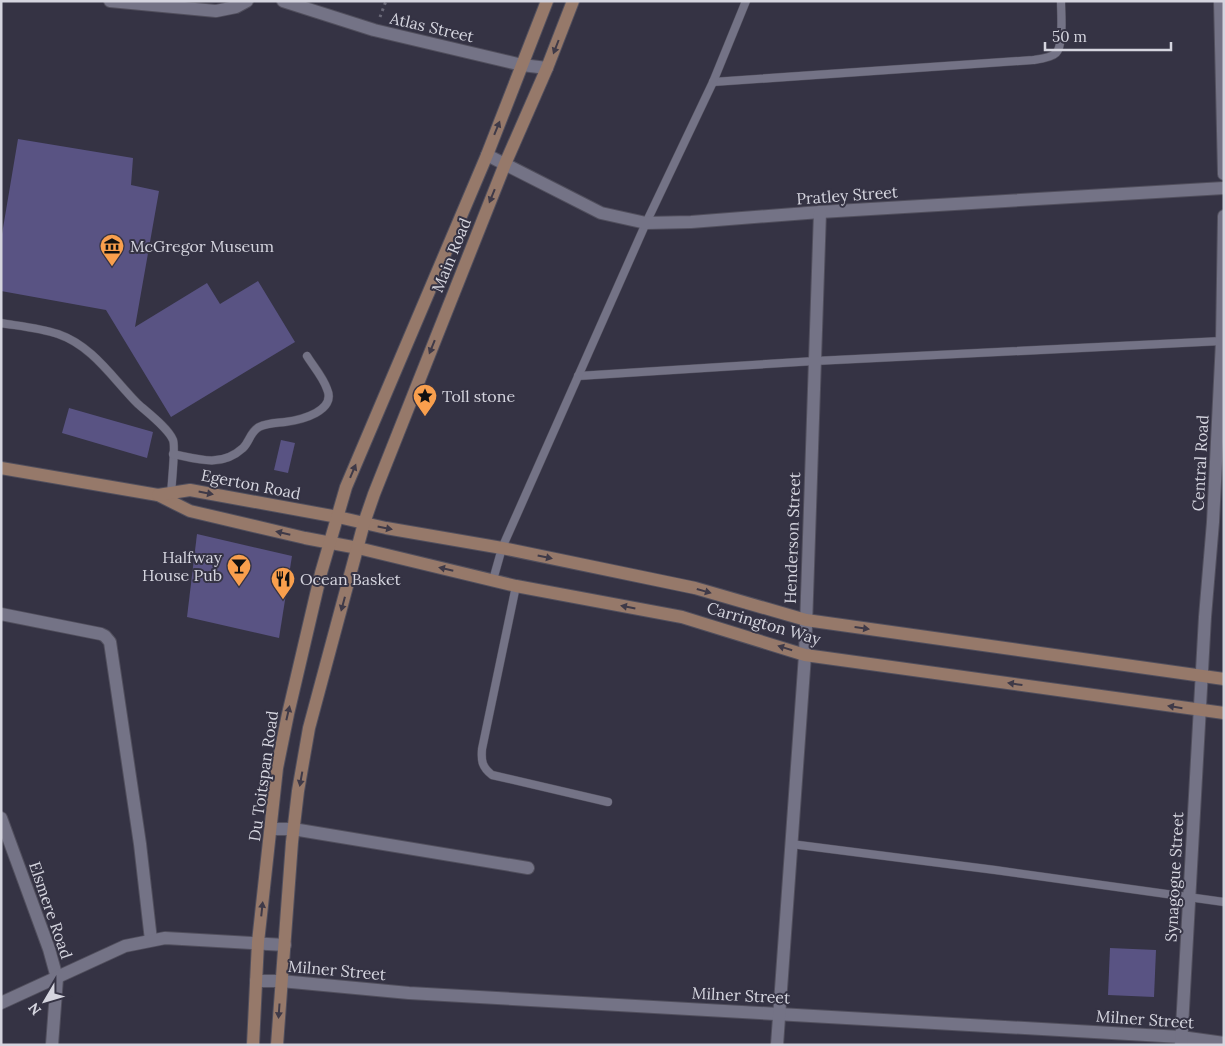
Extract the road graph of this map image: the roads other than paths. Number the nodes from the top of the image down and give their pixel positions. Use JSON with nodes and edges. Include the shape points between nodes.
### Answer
{"nodes":[{"id":1,"x":110,"y":1,"type":"edge"},
{"id":2,"x":247,"y":1,"type":"edge"},
{"id":3,"x":283,"y":1,"type":"edge"},
{"id":4,"x":547,"y":1,"type":"edge"},
{"id":5,"x":573,"y":1,"type":"edge"},
{"id":6,"x":746,"y":1,"type":"edge"},
{"id":7,"x":1061,"y":1,"type":"edge"},
{"id":8,"x":1220,"y":1,"type":"edge"},
{"id":9,"x":522,"y":65,"type":"junction"},
{"id":10,"x":547,"y":68,"type":"junction"},
{"id":11,"x":713,"y":82,"type":"junction"},
{"id":12,"x":486,"y":155,"type":"junction"},
{"id":13,"x":505,"y":164,"type":"junction"},
{"id":14,"x":1224,"y":174,"type":"edge"},
{"id":15,"x":1224,"y":188,"type":"edge"},
{"id":16,"x":820,"y":212,"type":"junction"},
{"id":17,"x":1224,"y":216,"type":"edge"},
{"id":18,"x":646,"y":223,"type":"junction"},
{"id":19,"x":1,"y":323,"type":"edge"},
{"id":20,"x":1222,"y":341,"type":"junction"},
{"id":21,"x":307,"y":356,"type":"dead end"},
{"id":22,"x":815,"y":361,"type":"junction"},
{"id":23,"x":578,"y":376,"type":"junction"},
{"id":24,"x":173,"y":454,"type":"junction"},
{"id":25,"x":1,"y":468,"type":"edge"},
{"id":26,"x":166,"y":496,"type":"junction"},
{"id":27,"x":338,"y":517,"type":"junction"},
{"id":28,"x":1218,"y":523,"type":"edge"},
{"id":29,"x":364,"y":524,"type":"junction"},
{"id":30,"x":330,"y":542,"type":"junction"},
{"id":31,"x":358,"y":548,"type":"junction"},
{"id":32,"x":502,"y":548,"type":"junction"},
{"id":33,"x":493,"y":580,"type":"junction"},
{"id":34,"x":516,"y":586,"type":"junction"},
{"id":35,"x":1,"y":614,"type":"edge"},
{"id":36,"x":806,"y":620,"type":"junction"},
{"id":37,"x":806,"y":655,"type":"junction"},
{"id":38,"x":1201,"y":676,"type":"junction"},
{"id":39,"x":1224,"y":679,"type":"edge"},
{"id":40,"x":1199,"y":711,"type":"junction"},
{"id":41,"x":1224,"y":713,"type":"edge"},
{"id":42,"x":608,"y":802,"type":"dead end"},
{"id":43,"x":1,"y":818,"type":"edge"},
{"id":44,"x":271,"y":829,"type":"junction"},
{"id":45,"x":293,"y":829,"type":"junction"},
{"id":46,"x":791,"y":844,"type":"junction"},
{"id":47,"x":528,"y":868,"type":"dead end"},
{"id":48,"x":1190,"y":898,"type":"junction"},
{"id":49,"x":1224,"y":902,"type":"edge"},
{"id":50,"x":151,"y":940,"type":"junction"},
{"id":51,"x":258,"y":942,"type":"junction"},
{"id":52,"x":285,"y":945,"type":"junction"},
{"id":53,"x":57,"y":978,"type":"junction"},
{"id":54,"x":256,"y":980,"type":"junction"},
{"id":55,"x":281,"y":981,"type":"junction"},
{"id":56,"x":1,"y":1003,"type":"edge"},
{"id":57,"x":779,"y":1013,"type":"junction"},
{"id":58,"x":1181,"y":1041,"type":"edge"},
{"id":59,"x":1224,"y":1043,"type":"edge"},
{"id":60,"x":52,"y":1045,"type":"edge"},
{"id":61,"x":253,"y":1045,"type":"edge"},
{"id":62,"x":277,"y":1045,"type":"edge"},
{"id":63,"x":777,"y":1045,"type":"edge"}],
"edges":[{"from":1,"to":2,"type":"street","via":[[216,11]]},
{"from":3,"to":9,"type":"street","name":"Atlas Street","via":[[374,30]]},
{"from":4,"to":9,"type":"street","name":"Main Road"},
{"from":5,"to":10,"type":"street","name":"Main Road","one_way":true},
{"from":6,"to":11,"type":"lane"},
{"from":7,"to":11,"type":"lane","via":[[1061,46],[1047,58]]},
{"from":8,"to":14,"type":"street"},
{"from":9,"to":10,"type":"street","name":"Atlas Street"},
{"from":12,"to":9,"type":"street","name":"Main Road","one_way":true},
{"from":10,"to":13,"type":"street","name":"Main Road"},
{"from":11,"to":18,"type":"lane"},
{"from":12,"to":13,"type":"street","name":"Pratley Street"},
{"from":27,"to":12,"type":"street","name":"Main Road","one_way":true,"via":[[346,487]]},
{"from":13,"to":18,"type":"street","name":"Pratley Street","via":[[601,213]]},
{"from":13,"to":29,"type":"street","name":"Main Road","one_way":true},
{"from":15,"to":16,"type":"street","name":"Pratley Street"},
{"from":16,"to":18,"type":"street","name":"Pratley Street"},
{"from":16,"to":22,"type":"street","name":"Henderson Street"},
{"from":17,"to":20,"type":"street","name":"Central Road"},
{"from":18,"to":23,"type":"lane"},
{"from":19,"to":24,"type":"lane","via":[[57,333],[88,351],[167,432],[174,441]]},
{"from":20,"to":22,"type":"lane"},
{"from":20,"to":28,"type":"street","name":"Central Road"},
{"from":21,"to":24,"type":"lane","via":[[327,388],[328,400],[322,409],[308,417],[261,426],[251,433],[242,449],[217,461]]},
{"from":22,"to":23,"type":"lane"},
{"from":22,"to":36,"type":"street","name":"Henderson Street"},
{"from":23,"to":32,"type":"lane"},
{"from":24,"to":26,"type":"lane"},
{"from":25,"to":26,"type":"street","name":"Egerton Road"},
{"from":26,"to":27,"type":"street","name":"Egerton Road","one_way":true,"via":[[190,490]]},
{"from":30,"to":26,"type":"street","name":"Egerton Road","one_way":true,"via":[[190,511]]},
{"from":27,"to":29,"type":"street","name":"Carrington Way"},
{"from":27,"to":30,"type":"street","name":"Du Toitspan Road"},
{"from":28,"to":38,"type":"street","name":"Central Road"},
{"from":29,"to":31,"type":"street"},
{"from":29,"to":32,"type":"street","name":"Carrington Way","one_way":true},
{"from":30,"to":31,"type":"street","name":"Carrington Way"},
{"from":44,"to":30,"type":"street","name":"Du Toitspan Road","one_way":true,"via":[[284,729]]},
{"from":33,"to":31,"type":"street","name":"Carrington Way","one_way":true},
{"from":31,"to":45,"type":"street","one_way":true,"via":[[309,728]]},
{"from":32,"to":33,"type":"lane"},
{"from":32,"to":36,"type":"street","name":"Carrington Way","one_way":true,"via":[[695,588]]},
{"from":33,"to":34,"type":"street","name":"Carrington Way"},
{"from":37,"to":34,"type":"street","name":"Carrington Way","one_way":true,"via":[[682,617]]},
{"from":34,"to":42,"type":"lane","via":[[481,763],[492,775]]},
{"from":35,"to":50,"type":"street","via":[[101,634],[110,642]]},
{"from":36,"to":37,"type":"street","name":"Henderson Street"},
{"from":36,"to":38,"type":"street","name":"Carrington Way","one_way":true},
{"from":40,"to":37,"type":"street","name":"Carrington Way","one_way":true},
{"from":37,"to":46,"type":"street","name":"Henderson Street"},
{"from":38,"to":39,"type":"street","name":"Carrington Way"},
{"from":38,"to":40,"type":"street","name":"Central Road"},
{"from":40,"to":41,"type":"street","name":"Carrington Way"},
{"from":40,"to":48,"type":"street","name":"Synagogue Street"},
{"from":43,"to":53,"type":"street","name":"Elsmere Road"},
{"from":44,"to":45,"type":"street"},
{"from":51,"to":44,"type":"street","name":"Du Toitspan Road","one_way":true},
{"from":45,"to":47,"type":"street"},
{"from":45,"to":52,"type":"street"},
{"from":46,"to":48,"type":"lane"},
{"from":46,"to":57,"type":"street","name":"Henderson Street"},
{"from":48,"to":49,"type":"lane"},
{"from":48,"to":58,"type":"street","name":"Synagogue Street"},
{"from":50,"to":51,"type":"street"},
{"from":50,"to":53,"type":"street","via":[[125,946]]},
{"from":51,"to":52,"type":"street"},
{"from":51,"to":54,"type":"street","name":"Du Toitspan Road"},
{"from":52,"to":55,"type":"street"},
{"from":53,"to":56,"type":"street"},
{"from":53,"to":60,"type":"street","name":"Elsmere Road"},
{"from":54,"to":55,"type":"street","name":"Milner Street"},
{"from":54,"to":61,"type":"street","name":"Du Toitspan Road"},
{"from":55,"to":57,"type":"street","name":"Milner Street","via":[[409,993]]},
{"from":55,"to":62,"type":"street","one_way":true},
{"from":57,"to":58,"type":"street","name":"Milner Street"},
{"from":57,"to":63,"type":"street","name":"Henderson Street"},
{"from":58,"to":59,"type":"street","name":"Milner Street"}]}
